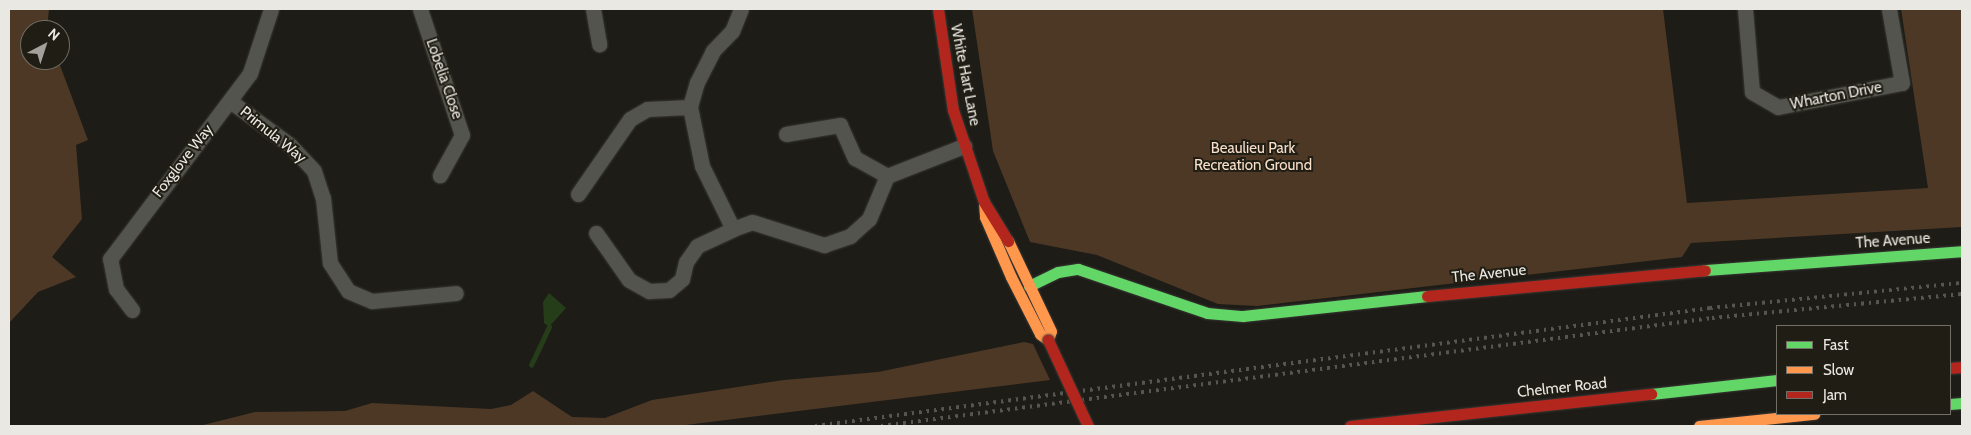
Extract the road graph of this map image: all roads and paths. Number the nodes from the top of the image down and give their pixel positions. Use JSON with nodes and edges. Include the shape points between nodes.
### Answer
{"nodes":[{"id":1,"x":271,"y":9,"type":"edge"},
{"id":2,"x":420,"y":9,"type":"edge"},
{"id":3,"x":593,"y":9,"type":"edge"},
{"id":4,"x":741,"y":9,"type":"edge"},
{"id":5,"x":938,"y":9,"type":"edge"},
{"id":6,"x":1745,"y":9,"type":"edge"},
{"id":7,"x":1889,"y":9,"type":"edge"},
{"id":8,"x":599,"y":44,"type":"dead end"},
{"id":9,"x":230,"y":101,"type":"junction"},
{"id":10,"x":690,"y":107,"type":"junction"},
{"id":11,"x":786,"y":134,"type":"dead end"},
{"id":12,"x":964,"y":146,"type":"junction"},
{"id":13,"x":440,"y":175,"type":"dead end"},
{"id":14,"x":887,"y":176,"type":"junction"},
{"id":15,"x":578,"y":194,"type":"dead end"},
{"id":16,"x":984,"y":202,"type":"junction"},
{"id":17,"x":733,"y":229,"type":"junction"},
{"id":18,"x":596,"y":233,"type":"dead end"},
{"id":19,"x":1962,"y":251,"type":"edge"},
{"id":20,"x":1029,"y":286,"type":"junction"},
{"id":21,"x":456,"y":293,"type":"dead end"},
{"id":22,"x":132,"y":310,"type":"dead end"},
{"id":23,"x":1048,"y":340,"type":"junction"},
{"id":24,"x":1776,"y":380,"type":"edge"},
{"id":25,"x":1804,"y":415,"type":"edge"},
{"id":26,"x":1088,"y":426,"type":"edge"},
{"id":27,"x":1350,"y":426,"type":"edge"},
{"id":28,"x":1699,"y":426,"type":"edge"}],
"edges":[{"from":1,"to":9,"type":"street","name":"Foxglove Way","via":[[257,61]]},
{"from":2,"to":13,"type":"street","name":"Lobelia Close","via":[[462,134]]},
{"from":3,"to":8,"type":"street"},
{"from":4,"to":10,"type":"street","via":[[732,31],[713,51],[697,82]]},
{"from":5,"to":12,"type":"street","name":"White Hart Lane","via":[[953,110]]},
{"from":6,"to":7,"type":"street","name":"Wharton Drive","via":[[1752,92],[1778,106],[1902,83]]},
{"from":9,"to":21,"type":"street","name":"Primula Way","via":[[290,146],[314,171],[323,198],[330,263],[348,291],[372,301]]},
{"from":9,"to":22,"type":"street","name":"Foxglove Way","via":[[114,251],[112,276]]},
{"from":10,"to":15,"type":"street","via":[[647,109],[630,119]]},
{"from":10,"to":17,"type":"street","via":[[702,166]]},
{"from":11,"to":14,"type":"street","via":[[840,124],[855,158]]},
{"from":12,"to":14,"type":"street"},
{"from":12,"to":16,"type":"street","name":"White Hart Lane"},
{"from":14,"to":17,"type":"street","via":[[869,219],[850,236],[824,245],[752,222]]},
{"from":16,"to":20,"type":"street","name":"White Hart Lane"},
{"from":16,"to":23,"type":"street","name":"White Hart Lane","via":[[986,217],[1011,277],[1040,334]]},
{"from":17,"to":18,"type":"street","via":[[697,246],[686,262],[682,279],[670,290],[649,291],[629,280]]},
{"from":19,"to":20,"type":"street","name":"The Avenue","via":[[1566,280],[1243,316],[1207,313],[1078,269],[1058,272]]},
{"from":20,"to":23,"type":"street","name":"White Hart Lane","via":[[1051,331]]},
{"from":23,"to":26,"type":"street","name":"White Hart Lane","bridge":true},
{"from":24,"to":27,"type":"street","name":"Chelmer Road"},
{"from":25,"to":28,"type":"street"}]}
